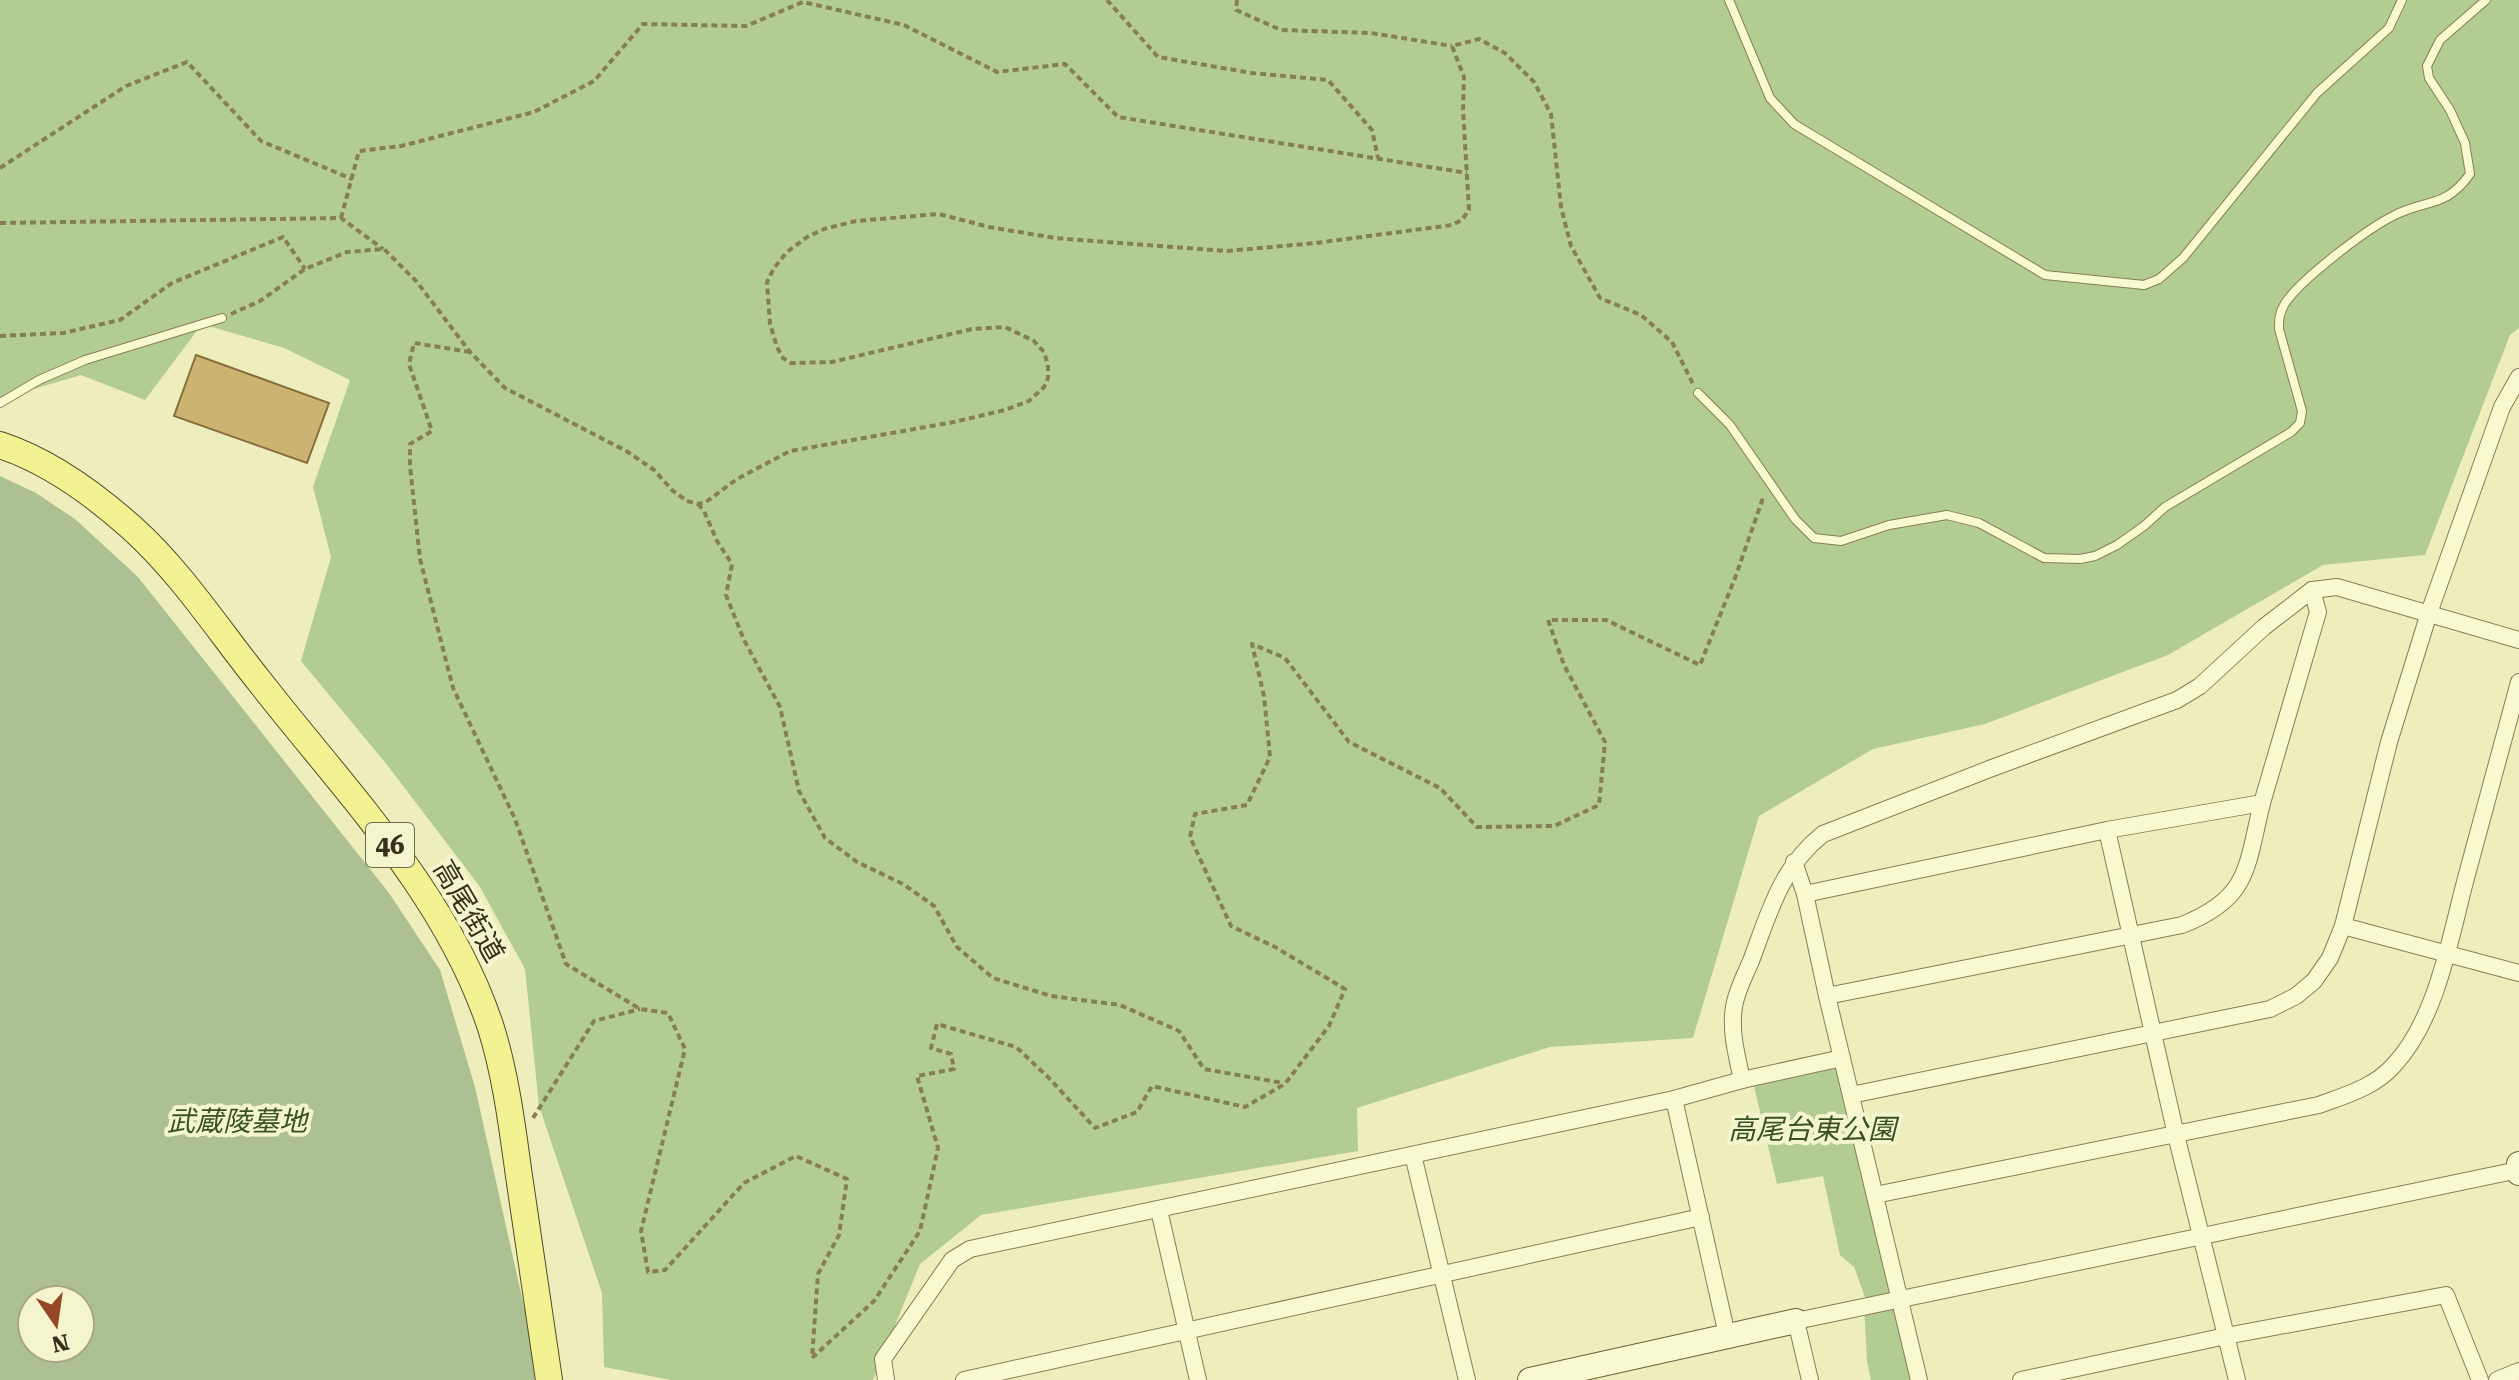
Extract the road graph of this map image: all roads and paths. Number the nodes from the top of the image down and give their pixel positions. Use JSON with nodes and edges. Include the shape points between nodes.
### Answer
{"nodes":[{"id":1,"x":1107,"y":0,"type":"edge"},
{"id":2,"x":1237,"y":0,"type":"edge"},
{"id":3,"x":1729,"y":0,"type":"edge"},
{"id":4,"x":2402,"y":0,"type":"edge"},
{"id":5,"x":2486,"y":0,"type":"edge"},
{"id":6,"x":1452,"y":46,"type":"junction"},
{"id":7,"x":1378,"y":158,"type":"junction"},
{"id":8,"x":0,"y":168,"type":"edge"},
{"id":9,"x":1467,"y":173,"type":"junction"},
{"id":10,"x":352,"y":179,"type":"junction"},
{"id":11,"x":341,"y":218,"type":"junction"},
{"id":12,"x":0,"y":223,"type":"edge"},
{"id":13,"x":384,"y":249,"type":"junction"},
{"id":14,"x":305,"y":269,"type":"junction"},
{"id":15,"x":222,"y":318,"type":"joint"},
{"id":16,"x":0,"y":336,"type":"edge"},
{"id":17,"x":470,"y":352,"type":"junction"},
{"id":18,"x":2519,"y":377,"type":"edge"},
{"id":19,"x":1698,"y":393,"type":"joint"},
{"id":20,"x":0,"y":403,"type":"edge"},
{"id":21,"x":0,"y":445,"type":"edge"},
{"id":22,"x":1761,"y":468,"type":"junction"},
{"id":23,"x":698,"y":504,"type":"junction"},
{"id":24,"x":2312,"y":590,"type":"junction"},
{"id":25,"x":2429,"y":613,"type":"junction"},
{"id":26,"x":2519,"y":640,"type":"edge"},
{"id":27,"x":2519,"y":682,"type":"edge"},
{"id":28,"x":2262,"y":803,"type":"junction"},
{"id":29,"x":2107,"y":830,"type":"junction"},
{"id":30,"x":1794,"y":862,"type":"junction"},
{"id":31,"x":1805,"y":894,"type":"junction"},
{"id":32,"x":2343,"y":926,"type":"junction"},
{"id":33,"x":2130,"y":936,"type":"junction"},
{"id":34,"x":2446,"y":952,"type":"junction"},
{"id":35,"x":2519,"y":973,"type":"edge"},
{"id":36,"x":1827,"y":996,"type":"junction"},
{"id":37,"x":640,"y":1009,"type":"junction"},
{"id":38,"x":2153,"y":1033,"type":"junction"},
{"id":39,"x":1842,"y":1058,"type":"junction"},
{"id":40,"x":1742,"y":1080,"type":"junction"},
{"id":41,"x":1285,"y":1084,"type":"junction"},
{"id":42,"x":1851,"y":1095,"type":"junction"},
{"id":43,"x":1674,"y":1099,"type":"junction"},
{"id":44,"x":533,"y":1119,"type":"dead end"},
{"id":45,"x":2176,"y":1135,"type":"junction"},
{"id":46,"x":1413,"y":1155,"type":"junction"},
{"id":47,"x":2519,"y":1164,"type":"edge"},
{"id":48,"x":2519,"y":1171,"type":"edge"},
{"id":49,"x":1875,"y":1195,"type":"junction"},
{"id":50,"x":1159,"y":1210,"type":"junction"},
{"id":51,"x":1701,"y":1217,"type":"junction"},
{"id":52,"x":2201,"y":1236,"type":"junction"},
{"id":53,"x":1442,"y":1274,"type":"junction"},
{"id":54,"x":1900,"y":1299,"type":"junction"},
{"id":55,"x":1796,"y":1321,"type":"junction"},
{"id":56,"x":1187,"y":1329,"type":"junction"},
{"id":57,"x":1727,"y":1335,"type":"junction"},
{"id":58,"x":2226,"y":1336,"type":"junction"},
{"id":59,"x":2519,"y":1371,"type":"edge"},
{"id":60,"x":549,"y":1380,"type":"edge"},
{"id":61,"x":886,"y":1380,"type":"edge"},
{"id":62,"x":964,"y":1380,"type":"edge"},
{"id":63,"x":1198,"y":1380,"type":"edge"},
{"id":64,"x":1467,"y":1380,"type":"edge"},
{"id":65,"x":1530,"y":1380,"type":"edge"},
{"id":66,"x":1810,"y":1380,"type":"edge"},
{"id":67,"x":1919,"y":1380,"type":"edge"},
{"id":68,"x":2021,"y":1380,"type":"edge"},
{"id":69,"x":2237,"y":1380,"type":"edge"},
{"id":70,"x":2480,"y":1380,"type":"edge"},
{"id":71,"x":2497,"y":1380,"type":"edge"}],
"edges":[{"from":1,"to":7,"type":"path","via":[[1158,57],[1328,80],[1372,130]]},
{"from":2,"to":6,"type":"path","via":[[1236,10],[1281,30],[1371,33]]},
{"from":3,"to":4,"type":"lane","via":[[1770,98],[1794,124],[2045,275],[2144,285],[2183,258],[2317,93],[2389,28]]},
{"from":5,"to":22,"type":"lane","via":[[2440,40],[2427,66],[2465,143],[2470,174],[2446,198],[2396,214],[2350,245],[2285,303],[2279,329],[2302,411],[2300,423],[2165,507],[2117,545],[2080,559],[2044,558],[1979,523],[1947,515],[1889,525],[1841,541],[1814,538]]},
{"from":6,"to":9,"type":"path","via":[[1464,77]]},
{"from":6,"to":19,"type":"path","via":[[1479,39],[1505,53],[1534,82],[1551,114],[1561,207],[1571,246],[1600,298],[1641,315],[1672,342]]},
{"from":7,"to":9,"type":"path"},
{"from":7,"to":10,"type":"path","via":[[1118,117],[1065,64],[997,72],[904,25],[803,2],[746,26],[643,24],[594,81],[534,112],[401,146],[359,151]]},
{"from":8,"to":10,"type":"path","via":[[126,86],[187,62],[261,141]]},
{"from":9,"to":23,"type":"path","via":[[1469,210],[1452,225],[1241,250],[1055,238],[939,214],[824,229],[787,252],[767,282],[770,324],[783,358],[791,363],[832,362],[972,329],[1005,327],[1044,352],[1044,387],[1029,401],[1005,410],[790,451]]},
{"from":10,"to":11,"type":"path"},
{"from":11,"to":12,"type":"path"},
{"from":11,"to":13,"type":"path"},
{"from":13,"to":14,"type":"path","via":[[347,252]]},
{"from":13,"to":17,"type":"path","via":[[417,282]]},
{"from":14,"to":15,"type":"path","via":[[260,301]]},
{"from":14,"to":16,"type":"path","via":[[283,237],[172,283],[120,320],[63,333]]},
{"from":15,"to":20,"type":"lane","via":[[85,360]]},
{"from":17,"to":23,"type":"path","via":[[505,388],[628,452],[680,496]]},
{"from":17,"to":37,"type":"path","via":[[414,343],[409,364],[432,431],[410,444],[420,559],[453,688],[515,819],[566,964]]},
{"from":18,"to":25,"type":"street","via":[[2502,407]]},
{"from":19,"to":22,"type":"lane"},
{"from":21,"to":60,"type":"main road","name":"高尾街道","number":"46","via":[[64,476],[135,530],[397,854],[441,918],[475,984],[506,1082]]},
{"from":22,"to":41,"type":"path","via":[[1762,501],[1700,665],[1606,620],[1548,620],[1564,665],[1605,742],[1599,805],[1554,826],[1477,827],[1440,788],[1349,742],[1285,658],[1252,644],[1270,757],[1247,805],[1195,814],[1190,837],[1231,926],[1345,989],[1329,1026]]},
{"from":23,"to":41,"type":"path","via":[[732,564],[726,595],[780,707],[799,791],[825,838],[934,906],[957,947],[993,978],[1051,996],[1120,1005],[1179,1031],[1204,1069]]},
{"from":24,"to":25,"type":"street","via":[[2337,587]]},
{"from":24,"to":28,"type":"street","via":[[2318,612]]},
{"from":24,"to":30,"type":"street","via":[[2177,700],[1823,834]]},
{"from":25,"to":26,"type":"street"},
{"from":25,"to":32,"type":"street","via":[[2389,742]]},
{"from":27,"to":34,"type":"street"},
{"from":28,"to":29,"type":"street"},
{"from":28,"to":33,"type":"street","via":[[2246,867],[2228,900],[2182,925]]},
{"from":29,"to":31,"type":"street"},
{"from":29,"to":33,"type":"street"},
{"from":30,"to":31,"type":"street"},
{"from":30,"to":40,"type":"street","via":[[1734,1004],[1732,1033]]},
{"from":31,"to":36,"type":"street"},
{"from":32,"to":34,"type":"street"},
{"from":32,"to":38,"type":"street","via":[[2330,958],[2296,996],[2270,1009]]},
{"from":33,"to":36,"type":"street"},
{"from":33,"to":38,"type":"street"},
{"from":34,"to":35,"type":"street"},
{"from":34,"to":45,"type":"street","via":[[2425,1018],[2395,1065],[2377,1080],[2319,1105]]},
{"from":36,"to":39,"type":"street"},
{"from":37,"to":41,"type":"path","via":[[668,1013],[685,1049],[641,1231],[648,1272],[665,1270],[744,1183],[796,1156],[847,1179],[839,1235],[818,1274],[812,1358],[874,1301],[920,1231],[938,1148],[917,1076],[954,1069],[951,1054],[931,1048],[937,1024],[1016,1047],[1095,1128],[1137,1112],[1152,1086],[1245,1107]]},
{"from":37,"to":44,"type":"path","via":[[594,1021]]},
{"from":38,"to":42,"type":"street"},
{"from":38,"to":45,"type":"street"},
{"from":39,"to":40,"type":"street"},
{"from":39,"to":42,"type":"street"},
{"from":40,"to":43,"type":"street"},
{"from":42,"to":49,"type":"street"},
{"from":43,"to":46,"type":"street"},
{"from":43,"to":51,"type":"street"},
{"from":45,"to":49,"type":"street"},
{"from":45,"to":52,"type":"street"},
{"from":46,"to":50,"type":"street"},
{"from":46,"to":53,"type":"street"},
{"from":47,"to":48,"type":"street"},
{"from":48,"to":52,"type":"street"},
{"from":49,"to":54,"type":"street"},
{"from":50,"to":56,"type":"street"},
{"from":50,"to":61,"type":"street","via":[[970,1249],[952,1260],[883,1359]]},
{"from":51,"to":53,"type":"street"},
{"from":51,"to":57,"type":"street"},
{"from":52,"to":54,"type":"street"},
{"from":52,"to":58,"type":"street"},
{"from":53,"to":56,"type":"street"},
{"from":53,"to":64,"type":"street"},
{"from":54,"to":55,"type":"street"},
{"from":54,"to":67,"type":"street"},
{"from":55,"to":57,"type":"street"},
{"from":55,"to":66,"type":"street"},
{"from":56,"to":62,"type":"street"},
{"from":56,"to":63,"type":"street"},
{"from":57,"to":65,"type":"street"},
{"from":58,"to":68,"type":"street"},
{"from":58,"to":69,"type":"street"},
{"from":58,"to":70,"type":"street","via":[[2446,1295]]},
{"from":59,"to":71,"type":"street"}]}
